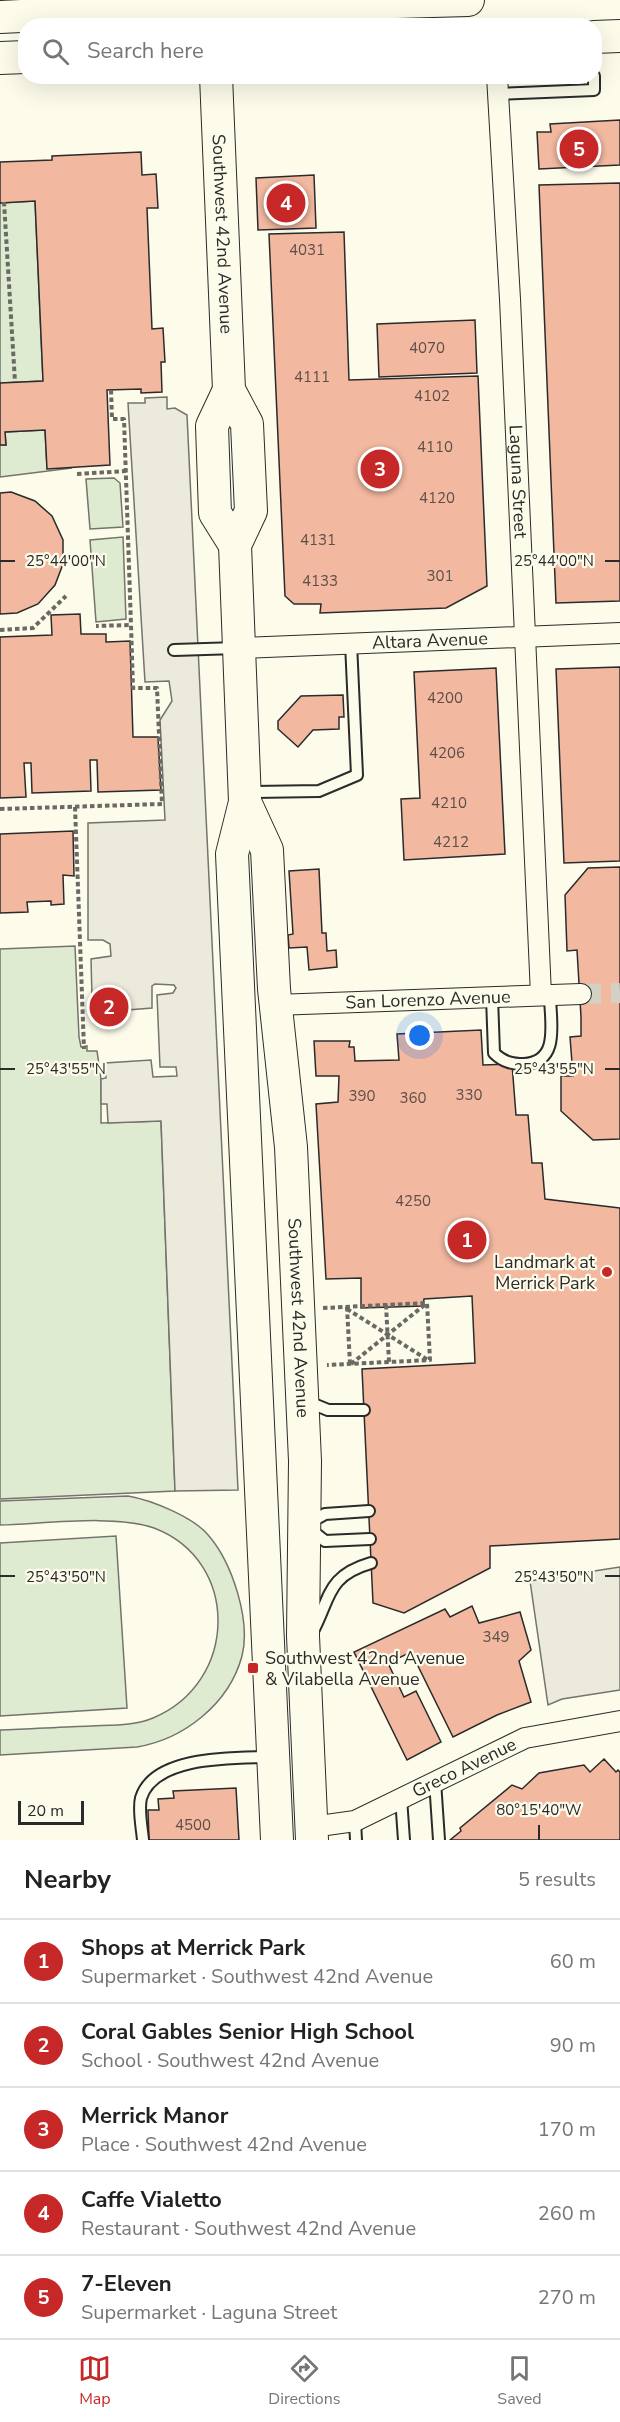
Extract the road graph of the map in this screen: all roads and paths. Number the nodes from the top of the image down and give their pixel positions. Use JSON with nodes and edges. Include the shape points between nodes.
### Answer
{"nodes":[{"id":1,"x":468,"y":0,"type":"edge"},
{"id":2,"x":213,"y":11,"type":"edge"},
{"id":3,"x":0,"y":17,"type":"edge"},
{"id":4,"x":620,"y":36,"type":"edge"},
{"id":5,"x":602,"y":37,"type":"edge"},
{"id":6,"x":18,"y":57,"type":"edge"},
{"id":7,"x":0,"y":58,"type":"edge"},
{"id":8,"x":216,"y":84,"type":"edge"},
{"id":9,"x":594,"y":84,"type":"edge"},
{"id":10,"x":497,"y":85,"type":"edge"},
{"id":11,"x":4,"y":202,"type":"dead end"},
{"id":12,"x":15,"y":382,"type":"dead end"},
{"id":13,"x":111,"y":390,"type":"dead end"},
{"id":14,"x":126,"y":471,"type":"junction"},
{"id":15,"x":77,"y":474,"type":"dead end"},
{"id":16,"x":66,"y":596,"type":"dead end"},
{"id":17,"x":130,"y":625,"type":"junction"},
{"id":18,"x":96,"y":626,"type":"dead end"},
{"id":19,"x":0,"y":630,"type":"edge"},
{"id":20,"x":620,"y":633,"type":"edge"},
{"id":21,"x":525,"y":637,"type":"junction"},
{"id":22,"x":351,"y":644,"type":"junction"},
{"id":23,"x":240,"y":648,"type":"junction"},
{"id":24,"x":174,"y":650,"type":"dead end"},
{"id":25,"x":245,"y":797,"type":"junction"},
{"id":26,"x":75,"y":807,"type":"junction"},
{"id":27,"x":0,"y":809,"type":"edge"},
{"id":28,"x":581,"y":994,"type":"tunnel mouth"},
{"id":29,"x":545,"y":995,"type":"junction"},
{"id":30,"x":492,"y":997,"type":"junction"},
{"id":31,"x":275,"y":1005,"type":"junction"},
{"id":32,"x":84,"y":1049,"type":"dead end"},
{"id":33,"x":427,"y":1303,"type":"junction"},
{"id":34,"x":386,"y":1305,"type":"junction"},
{"id":35,"x":317,"y":1308,"type":"dead end"},
{"id":36,"x":347,"y":1308,"type":"junction"},
{"id":37,"x":388,"y":1335,"type":"junction"},
{"id":38,"x":429,"y":1360,"type":"junction"},
{"id":39,"x":389,"y":1362,"type":"junction"},
{"id":40,"x":350,"y":1364,"type":"junction"},
{"id":41,"x":320,"y":1366,"type":"dead end"},
{"id":42,"x":303,"y":1399,"type":"junction"},
{"id":43,"x":364,"y":1410,"type":"dead end"},
{"id":44,"x":369,"y":1511,"type":"dead end"},
{"id":45,"x":305,"y":1525,"type":"junction"},
{"id":46,"x":263,"y":1527,"type":"junction"},
{"id":47,"x":370,"y":1539,"type":"dead end"},
{"id":48,"x":371,"y":1563,"type":"dead end"},
{"id":49,"x":304,"y":1649,"type":"junction"},
{"id":50,"x":620,"y":1721,"type":"edge"},
{"id":51,"x":273,"y":1756,"type":"junction"},
{"id":52,"x":435,"y":1781,"type":"junction"},
{"id":53,"x":401,"y":1798,"type":"junction"},
{"id":54,"x":356,"y":1830,"type":"edge"},
{"id":55,"x":312,"y":1833,"type":"edge"},
{"id":56,"x":143,"y":1840,"type":"edge"},
{"id":57,"x":277,"y":1840,"type":"edge"},
{"id":58,"x":404,"y":1840,"type":"edge"},
{"id":59,"x":439,"y":1840,"type":"edge"}],
"edges":[{"from":1,"to":2,"type":"main road"},
{"from":2,"to":3,"type":"main road"},
{"from":4,"to":5,"type":"main road"},
{"from":6,"to":7,"type":"main road"},
{"from":8,"to":23,"type":"main road","name":"Southwest 42nd Avenue","via":[[229,390],[212,426],[215,513],[235,545]]},
{"from":9,"to":10,"type":"lane","via":[[594,90]]},
{"from":10,"to":21,"type":"street","name":"Laguna Street"},
{"from":11,"to":12,"type":"path"},
{"from":13,"to":14,"type":"path","via":[[112,419],[124,419]]},
{"from":14,"to":15,"type":"path"},
{"from":14,"to":17,"type":"path"},
{"from":16,"to":19,"type":"path","via":[[33,628]]},
{"from":17,"to":18,"type":"path"},
{"from":17,"to":26,"type":"path","via":[[132,688],[157,688],[162,804]]},
{"from":20,"to":21,"type":"street","name":"Altara Avenue"},
{"from":21,"to":22,"type":"street","name":"Altara Avenue"},
{"from":21,"to":29,"type":"street","name":"Laguna Street"},
{"from":22,"to":23,"type":"street","name":"Altara Avenue"},
{"from":22,"to":25,"type":"lane","via":[[357,775],[319,791]]},
{"from":23,"to":24,"type":"lane"},
{"from":23,"to":25,"type":"main road","name":"Southwest 42nd Avenue"},
{"from":25,"to":31,"type":"main road","name":"Southwest 42nd Avenue","via":[[267,850]]},
{"from":25,"to":46,"type":"main road","name":"Southwest 42nd Avenue","via":[[232,854]]},
{"from":26,"to":27,"type":"path"},
{"from":26,"to":32,"type":"path"},
{"from":28,"to":29,"type":"street","name":"San Lorenzo Avenue"},
{"from":29,"to":30,"type":"street","name":"San Lorenzo Avenue"},
{"from":29,"to":30,"type":"lane","via":[[550,1049],[535,1063],[526,1064],[501,1060],[494,1053]]},
{"from":30,"to":31,"type":"street","name":"San Lorenzo Avenue"},
{"from":31,"to":42,"type":"main road","name":"Southwest 42nd Avenue","via":[[291,1147]]},
{"from":33,"to":34,"type":"path"},
{"from":33,"to":37,"type":"path"},
{"from":33,"to":38,"type":"path"},
{"from":34,"to":36,"type":"path"},
{"from":34,"to":37,"type":"path"},
{"from":35,"to":36,"type":"path"},
{"from":36,"to":37,"type":"path"},
{"from":36,"to":40,"type":"path"},
{"from":37,"to":38,"type":"path"},
{"from":37,"to":39,"type":"path"},
{"from":37,"to":40,"type":"path"},
{"from":38,"to":39,"type":"path"},
{"from":39,"to":40,"type":"path"},
{"from":40,"to":41,"type":"path"},
{"from":42,"to":43,"type":"lane","via":[[328,1410]]},
{"from":42,"to":45,"type":"main road","name":"Southwest 42nd Avenue"},
{"from":44,"to":45,"type":"lane","via":[[325,1514]]},
{"from":45,"to":46,"type":"main road"},
{"from":45,"to":47,"type":"lane","via":[[325,1541]]},
{"from":45,"to":49,"type":"main road","name":"Southwest 42nd Avenue"},
{"from":46,"to":51,"type":"main road","name":"Southwest 42nd Avenue"},
{"from":48,"to":49,"type":"lane","via":[[337,1581]]},
{"from":49,"to":55,"type":"main road","name":"Southwest 42nd Avenue"},
{"from":50,"to":52,"type":"street","name":"Greco Avenue","via":[[525,1738]]},
{"from":51,"to":56,"type":"lane","via":[[210,1760],[170,1770],[156,1778],[140,1800]]},
{"from":51,"to":57,"type":"main road","name":"Southwest 42nd Avenue"},
{"from":52,"to":53,"type":"street","name":"Greco Avenue"},
{"from":52,"to":59,"type":"lane"},
{"from":53,"to":54,"type":"street","name":"Greco Avenue"},
{"from":53,"to":58,"type":"lane"},
{"from":54,"to":55,"type":"street","name":"Greco Avenue"}]}
